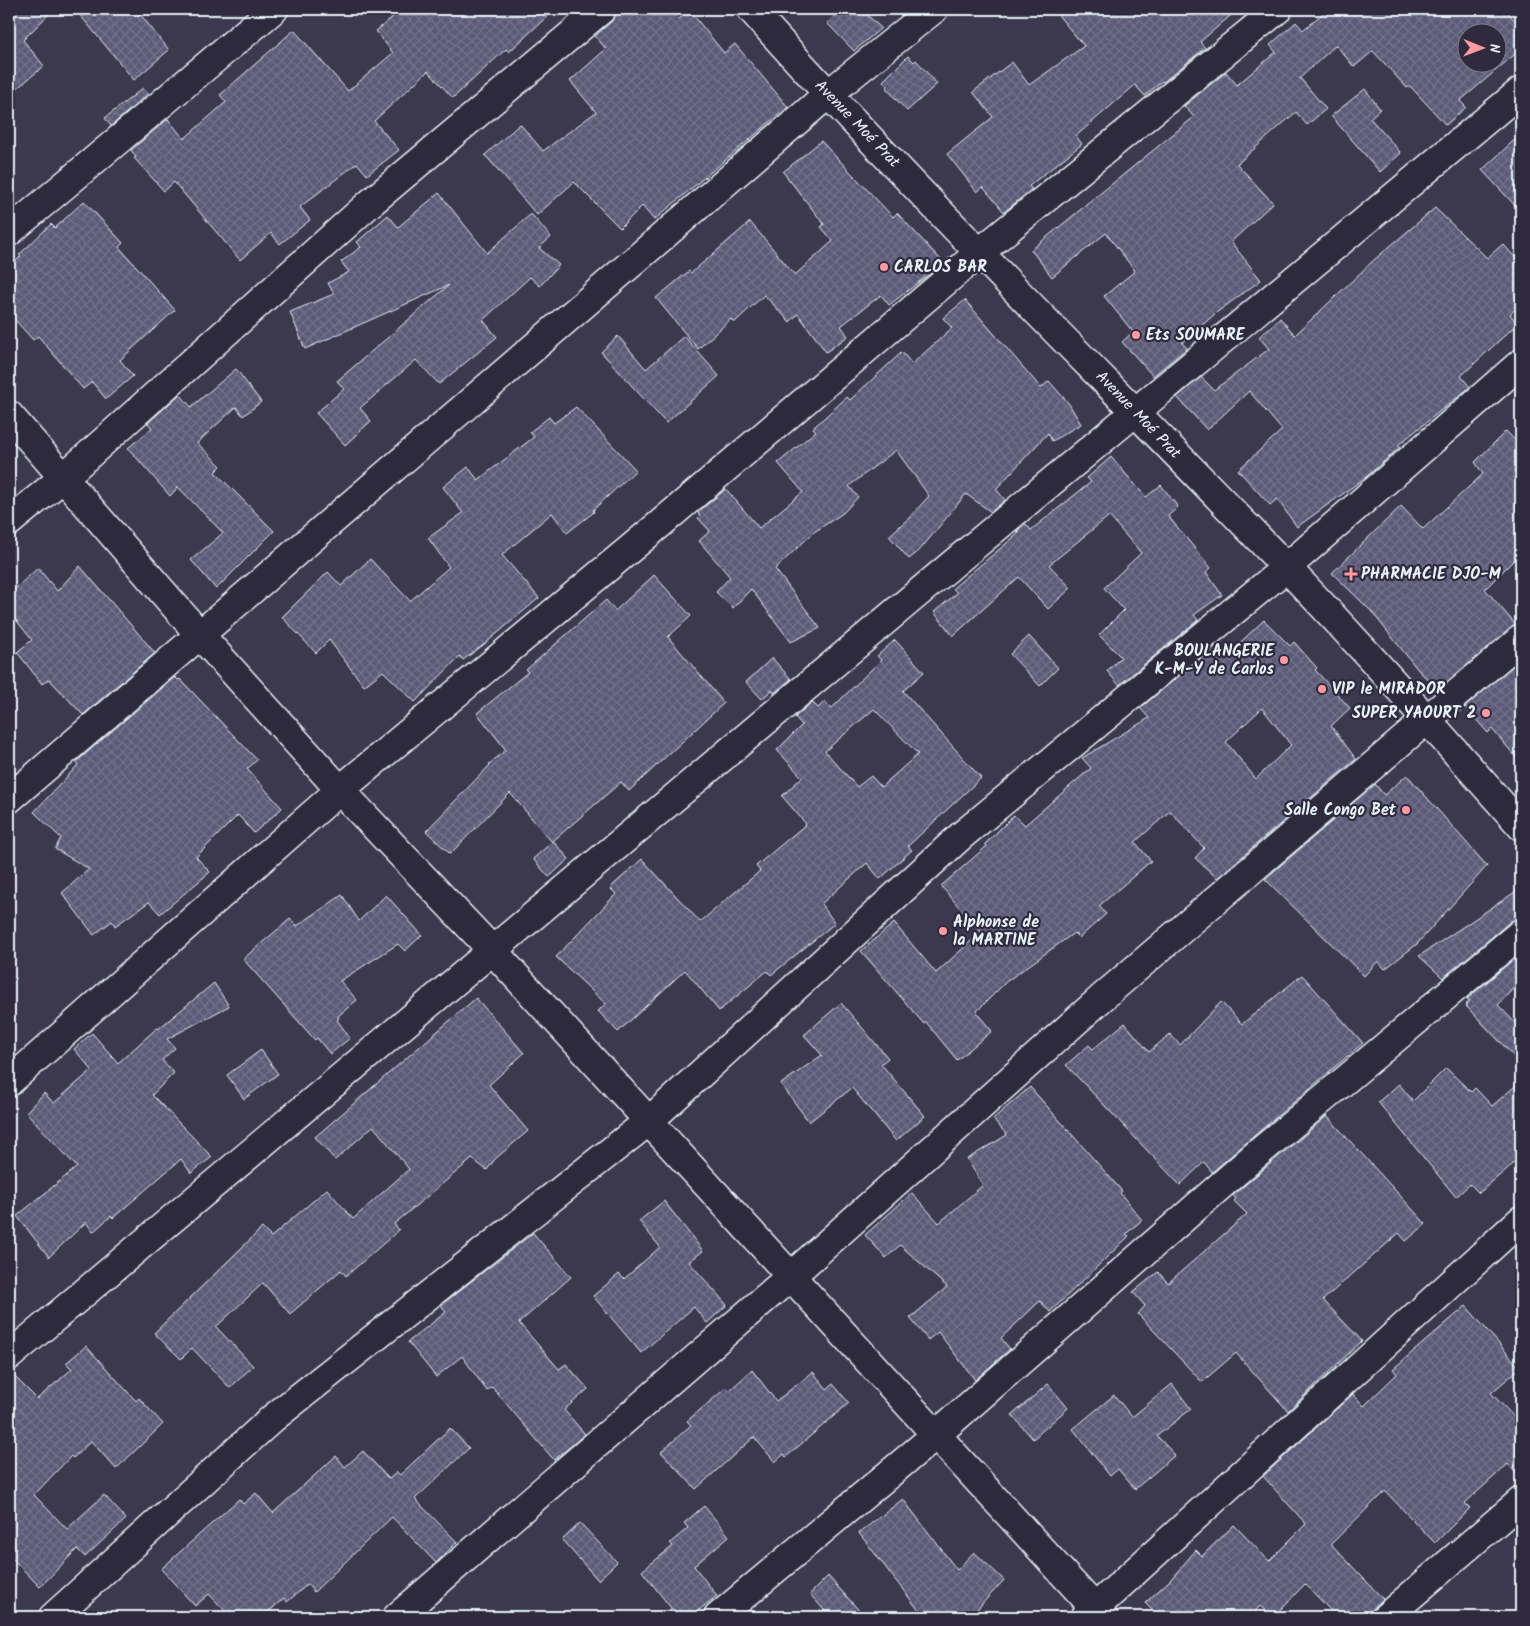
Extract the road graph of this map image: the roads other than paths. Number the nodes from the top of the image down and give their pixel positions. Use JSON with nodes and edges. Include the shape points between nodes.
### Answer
{"nodes":[{"id":1,"x":274,"y":9,"type":"edge"},
{"id":2,"x":602,"y":9,"type":"edge"},
{"id":3,"x":751,"y":9,"type":"edge"},
{"id":4,"x":934,"y":9,"type":"edge"},
{"id":5,"x":1278,"y":9,"type":"edge"},
{"id":6,"x":1521,"y":91,"type":"edge"},
{"id":7,"x":828,"y":95,"type":"junction"},
{"id":8,"x":9,"y":232,"type":"edge"},
{"id":9,"x":980,"y":252,"type":"junction"},
{"id":10,"x":1521,"y":363,"type":"edge"},
{"id":11,"x":1134,"y":410,"type":"junction"},
{"id":12,"x":9,"y":415,"type":"edge"},
{"id":13,"x":64,"y":477,"type":"junction"},
{"id":14,"x":9,"y":522,"type":"edge"},
{"id":15,"x":1286,"y":568,"type":"junction"},
{"id":16,"x":199,"y":634,"type":"junction"},
{"id":17,"x":1521,"y":639,"type":"edge"},
{"id":18,"x":1426,"y":719,"type":"junction"},
{"id":19,"x":340,"y":790,"type":"junction"},
{"id":20,"x":9,"y":800,"type":"edge"},
{"id":21,"x":1521,"y":826,"type":"edge"},
{"id":22,"x":1521,"y":933,"type":"edge"},
{"id":23,"x":493,"y":951,"type":"junction"},
{"id":24,"x":9,"y":1082,"type":"edge"},
{"id":25,"x":649,"y":1122,"type":"junction"},
{"id":26,"x":1521,"y":1220,"type":"edge"},
{"id":27,"x":792,"y":1276,"type":"junction"},
{"id":28,"x":9,"y":1356,"type":"edge"},
{"id":29,"x":937,"y":1434,"type":"junction"},
{"id":30,"x":1521,"y":1501,"type":"edge"},
{"id":31,"x":1094,"y":1614,"type":"edge"},
{"id":32,"x":53,"y":1617,"type":"edge"},
{"id":33,"x":397,"y":1617,"type":"edge"},
{"id":34,"x":718,"y":1617,"type":"edge"},
{"id":35,"x":1386,"y":1617,"type":"edge"}],
"edges":[{"from":1,"to":8,"type":"street"},
{"from":2,"to":13,"type":"street","via":[[368,205]]},
{"from":3,"to":7,"type":"street","name":"Avenue Moé Prat"},
{"from":4,"to":7,"type":"street"},
{"from":5,"to":9,"type":"street"},
{"from":6,"to":11,"type":"street"},
{"from":7,"to":9,"type":"street","name":"Avenue Moé Prat"},
{"from":7,"to":16,"type":"street"},
{"from":9,"to":11,"type":"street","name":"Avenue Moé Prat"},
{"from":9,"to":19,"type":"street"},
{"from":10,"to":15,"type":"street"},
{"from":11,"to":15,"type":"street","name":"Avenue Moé Prat"},
{"from":11,"to":23,"type":"street"},
{"from":12,"to":13,"type":"street"},
{"from":13,"to":14,"type":"street"},
{"from":13,"to":16,"type":"street"},
{"from":15,"to":18,"type":"street","name":"Avenue Moé Prat"},
{"from":15,"to":25,"type":"street","via":[[961,836]]},
{"from":16,"to":19,"type":"street"},
{"from":16,"to":20,"type":"street"},
{"from":17,"to":18,"type":"street"},
{"from":18,"to":21,"type":"street","name":"Avenue Moé Prat"},
{"from":18,"to":27,"type":"street","via":[[1105,995]]},
{"from":19,"to":23,"type":"street"},
{"from":19,"to":24,"type":"street"},
{"from":22,"to":29,"type":"street","via":[[1250,1159]]},
{"from":23,"to":25,"type":"street"},
{"from":23,"to":28,"type":"street"},
{"from":25,"to":27,"type":"street"},
{"from":25,"to":32,"type":"street","via":[[273,1418]]},
{"from":26,"to":31,"type":"street"},
{"from":27,"to":29,"type":"street"},
{"from":27,"to":33,"type":"street"},
{"from":29,"to":31,"type":"street"},
{"from":29,"to":34,"type":"street"},
{"from":30,"to":35,"type":"street"}]}
